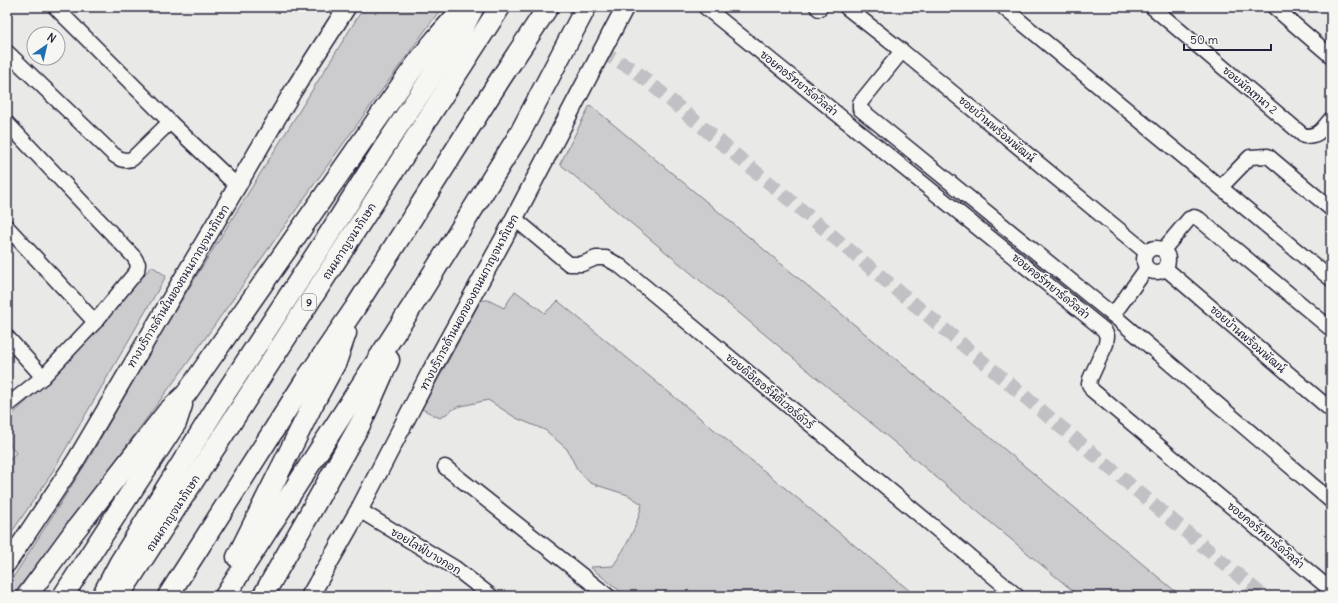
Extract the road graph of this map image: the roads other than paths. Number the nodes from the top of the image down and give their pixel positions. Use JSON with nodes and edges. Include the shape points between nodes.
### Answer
{"nodes":[{"id":1,"x":55,"y":7,"type":"edge"},
{"id":2,"x":347,"y":7,"type":"edge"},
{"id":3,"x":466,"y":7,"type":"edge"},
{"id":4,"x":474,"y":7,"type":"edge"},
{"id":5,"x":500,"y":7,"type":"edge"},
{"id":6,"x":548,"y":7,"type":"edge"},
{"id":7,"x":586,"y":7,"type":"edge"},
{"id":8,"x":625,"y":7,"type":"edge"},
{"id":9,"x":704,"y":7,"type":"edge"},
{"id":10,"x":846,"y":7,"type":"edge"},
{"id":11,"x":1003,"y":7,"type":"edge"},
{"id":12,"x":1152,"y":7,"type":"edge"},
{"id":13,"x":1274,"y":7,"type":"edge"},
{"id":14,"x":902,"y":51,"type":"junction"},
{"id":15,"x":7,"y":52,"type":"edge"},
{"id":16,"x":1331,"y":56,"type":"edge"},
{"id":17,"x":1331,"y":119,"type":"edge"},
{"id":18,"x":170,"y":122,"type":"junction"},
{"id":19,"x":7,"y":123,"type":"edge"},
{"id":20,"x":238,"y":186,"type":"junction"},
{"id":21,"x":1221,"y":187,"type":"junction"},
{"id":22,"x":1331,"y":209,"type":"edge"},
{"id":23,"x":514,"y":218,"type":"junction"},
{"id":24,"x":7,"y":227,"type":"edge"},
{"id":25,"x":1163,"y":250,"type":"junction"},
{"id":26,"x":1146,"y":252,"type":"junction"},
{"id":27,"x":1147,"y":268,"type":"junction"},
{"id":28,"x":1165,"y":268,"type":"junction"},
{"id":29,"x":1331,"y":279,"type":"edge"},
{"id":30,"x":413,"y":305,"type":"junction"},
{"id":31,"x":355,"y":308,"type":"junction"},
{"id":32,"x":1113,"y":315,"type":"junction"},
{"id":33,"x":95,"y":322,"type":"junction"},
{"id":34,"x":1331,"y":329,"type":"edge"},
{"id":35,"x":7,"y":337,"type":"edge"},
{"id":36,"x":43,"y":377,"type":"junction"},
{"id":37,"x":186,"y":394,"type":"junction"},
{"id":38,"x":7,"y":406,"type":"edge"},
{"id":39,"x":1331,"y":410,"type":"edge"},
{"id":40,"x":445,"y":467,"type":"dead end"},
{"id":41,"x":1331,"y":500,"type":"edge"},
{"id":42,"x":359,"y":510,"type":"junction"},
{"id":43,"x":7,"y":564,"type":"edge"},
{"id":44,"x":275,"y":574,"type":"junction"},
{"id":45,"x":1331,"y":590,"type":"edge"},
{"id":46,"x":27,"y":596,"type":"edge"},
{"id":47,"x":63,"y":596,"type":"edge"},
{"id":48,"x":102,"y":596,"type":"edge"},
{"id":49,"x":119,"y":596,"type":"edge"},
{"id":50,"x":168,"y":596,"type":"edge"},
{"id":51,"x":219,"y":596,"type":"edge"},
{"id":52,"x":225,"y":596,"type":"edge"},
{"id":53,"x":257,"y":596,"type":"edge"},
{"id":54,"x":263,"y":596,"type":"edge"},
{"id":55,"x":310,"y":596,"type":"edge"},
{"id":56,"x":491,"y":596,"type":"edge"},
{"id":57,"x":608,"y":596,"type":"edge"},
{"id":58,"x":1017,"y":596,"type":"edge"}],
"edges":[{"from":1,"to":18,"type":"street"},
{"from":2,"to":20,"type":"main road","name":"ทางบริการด้านในของถนนกาญจนาภิเษก","via":[[293,91]]},
{"from":3,"to":37,"type":"highway","via":[[426,50]]},
{"from":4,"to":48,"type":"highway","via":[[459,36],[260,339],[120,562]]},
{"from":5,"to":49,"type":"highway","name":"ถนนกาญจนาภิเษก","number":"9"},
{"from":6,"to":31,"type":"highway"},
{"from":7,"to":30,"type":"highway","via":[[519,135]]},
{"from":8,"to":23,"type":"main road","name":"ทางบริการด้านนอกของถนนกาญจนาภิเษก"},
{"from":9,"to":45,"type":"street","name":"ซอยคอร์ทยาร์ดวิลล่า","via":[[1104,330],[1107,336],[1106,344],[1090,379],[1092,390]]},
{"from":10,"to":14,"type":"street","name":"ซอยบ้านพร้อมพัฒน์"},
{"from":11,"to":21,"type":"street"},
{"from":12,"to":17,"type":"street","name":"ซอยมัณฑนา 2","via":[[1304,136],[1314,136]]},
{"from":13,"to":16,"type":"street"},
{"from":14,"to":26,"type":"street","name":"ซอยบ้านพร้อมพัฒน์"},
{"from":14,"to":32,"type":"street","via":[[860,103],[860,109]]},
{"from":15,"to":18,"type":"street","via":[[121,160],[132,159]]},
{"from":18,"to":20,"type":"street"},
{"from":19,"to":33,"type":"street","via":[[138,264],[137,271]]},
{"from":20,"to":43,"type":"main road","name":"ทางบริการด้านในของถนนกาญจนาภิเษก","via":[[76,460]]},
{"from":21,"to":22,"type":"street","via":[[1250,157],[1268,156]]},
{"from":21,"to":29,"type":"street"},
{"from":23,"to":42,"type":"main road","name":"ทางบริการด้านนอกของถนนกาญจนาภิเษก"},
{"from":23,"to":58,"type":"street","name":"ซอยดิอิเธอร์นิตี้เวอร์ดัวร์","via":[[569,264],[582,264],[596,258],[606,258],[620,266]]},
{"from":24,"to":33,"type":"street"},
{"from":25,"to":26,"type":"street","via":[[1156,247]]},
{"from":25,"to":28,"type":"street","via":[[1168,260]]},
{"from":25,"to":34,"type":"street","via":[[1189,218],[1199,219]]},
{"from":26,"to":27,"type":"street","via":[[1144,262]]},
{"from":27,"to":28,"type":"street","via":[[1154,272]]},
{"from":27,"to":32,"type":"street"},
{"from":28,"to":39,"type":"street","name":"ซอยบ้านพร้อมพัฒน์"},
{"from":30,"to":44,"type":"highway","via":[[362,421]]},
{"from":30,"to":52,"type":"highway"},
{"from":31,"to":50,"type":"highway","via":[[305,381]]},
{"from":31,"to":51,"type":"highway","via":[[336,362]]},
{"from":32,"to":41,"type":"street"},
{"from":33,"to":36,"type":"street"},
{"from":35,"to":36,"type":"street"},
{"from":36,"to":38,"type":"street"},
{"from":37,"to":46,"type":"highway","via":[[168,411]]},
{"from":37,"to":47,"type":"highway","via":[[176,423]]},
{"from":40,"to":57,"type":"street"},
{"from":42,"to":55,"type":"main road","name":"ทางบริการด้านนอกของถนนกาญจนาภิเษก"},
{"from":42,"to":56,"type":"street","name":"ซอยไลฟ์บางกอก","via":[[455,568]]},
{"from":44,"to":53,"type":"highway"},
{"from":44,"to":54,"type":"highway"}]}
